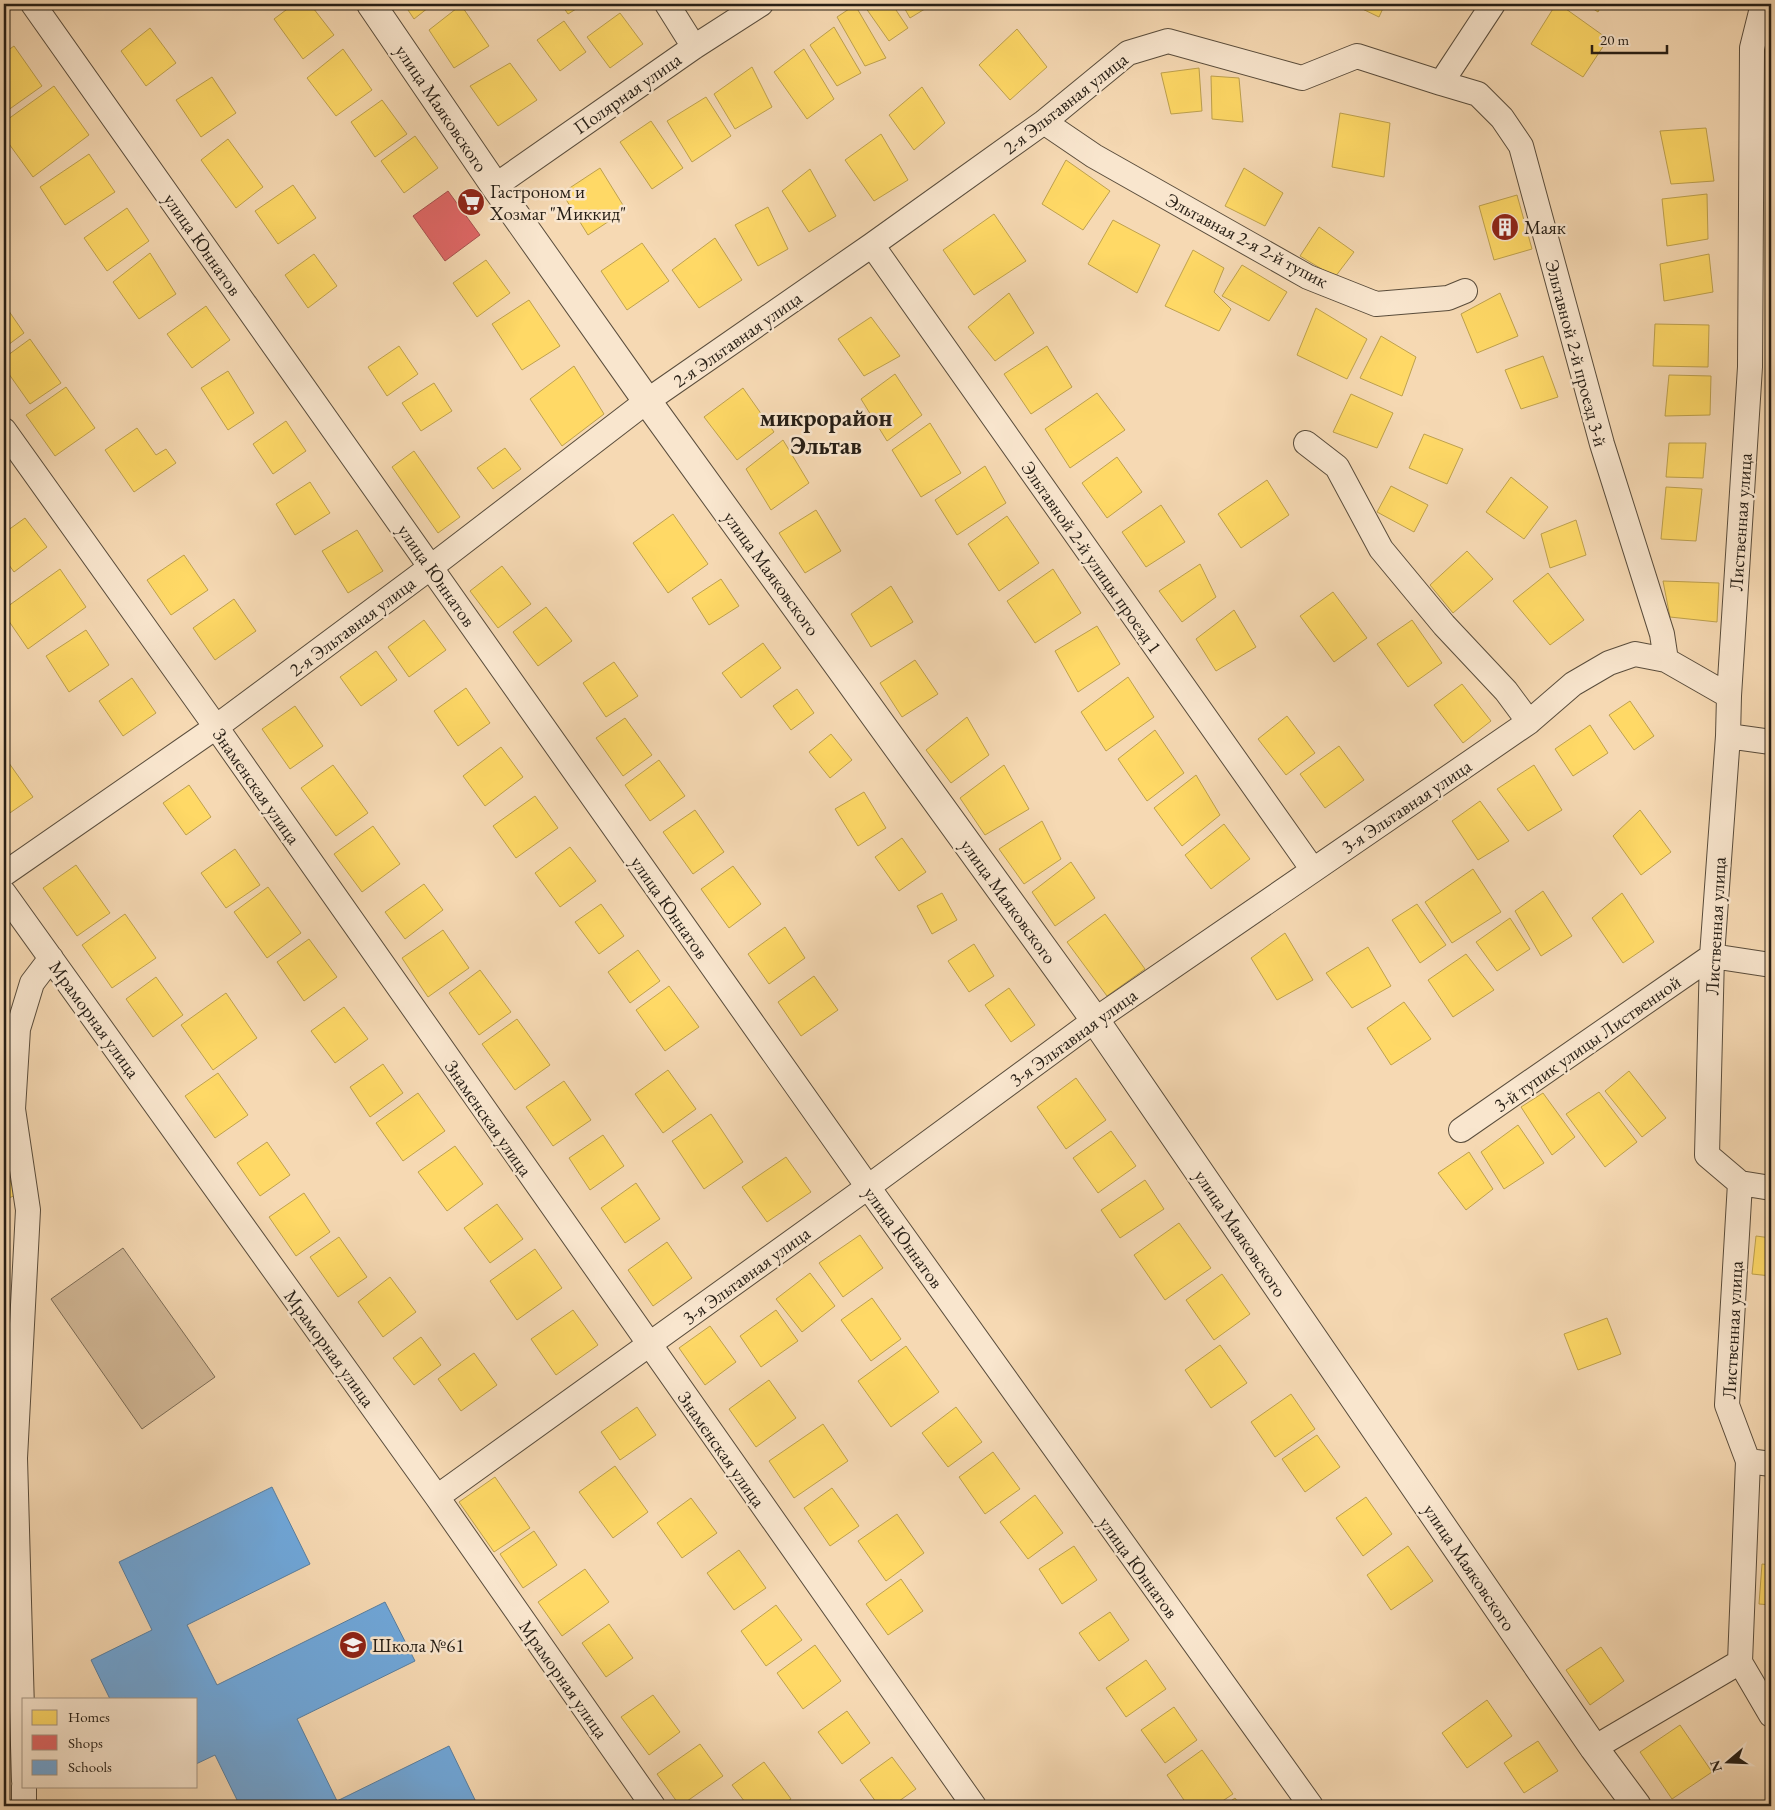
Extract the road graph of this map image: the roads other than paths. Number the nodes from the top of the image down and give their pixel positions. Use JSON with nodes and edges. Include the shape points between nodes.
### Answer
{"nodes":[{"id":1,"x":33,"y":4,"type":"edge"},
{"id":2,"x":371,"y":4,"type":"edge"},
{"id":3,"x":667,"y":4,"type":"edge"},
{"id":4,"x":761,"y":4,"type":"edge"},
{"id":5,"x":1493,"y":4,"type":"edge"},
{"id":6,"x":1763,"y":4,"type":"edge"},
{"id":7,"x":694,"y":47,"type":"junction"},
{"id":8,"x":1440,"y":83,"type":"junction"},
{"id":9,"x":1044,"y":122,"type":"junction"},
{"id":10,"x":495,"y":186,"type":"junction"},
{"id":11,"x":872,"y":245,"type":"junction"},
{"id":12,"x":1465,"y":291,"type":"dead end"},
{"id":13,"x":647,"y":401,"type":"junction"},
{"id":14,"x":4,"y":430,"type":"edge"},
{"id":15,"x":1306,"y":443,"type":"dead end"},
{"id":16,"x":431,"y":567,"type":"junction"},
{"id":17,"x":1666,"y":660,"type":"junction"},
{"id":18,"x":1729,"y":696,"type":"junction"},
{"id":19,"x":1529,"y":722,"type":"junction"},
{"id":20,"x":216,"y":727,"type":"junction"},
{"id":21,"x":1728,"y":736,"type":"junction"},
{"id":22,"x":1771,"y":742,"type":"edge"},
{"id":23,"x":1313,"y":870,"type":"junction"},
{"id":24,"x":4,"y":874,"type":"edge"},
{"id":25,"x":4,"y":893,"type":"edge"},
{"id":26,"x":1712,"y":956,"type":"junction"},
{"id":27,"x":51,"y":958,"type":"junction"},
{"id":28,"x":1771,"y":965,"type":"edge"},
{"id":29,"x":1095,"y":1020,"type":"junction"},
{"id":30,"x":1461,"y":1130,"type":"dead end"},
{"id":31,"x":1740,"y":1183,"type":"junction"},
{"id":32,"x":868,"y":1187,"type":"junction"},
{"id":33,"x":1771,"y":1188,"type":"edge"},
{"id":34,"x":648,"y":1345,"type":"junction"},
{"id":35,"x":1748,"y":1461,"type":"junction"},
{"id":36,"x":1771,"y":1464,"type":"edge"},
{"id":37,"x":437,"y":1497,"type":"junction"},
{"id":38,"x":1740,"y":1662,"type":"junction"},
{"id":39,"x":22,"y":1709,"type":"edge"},
{"id":40,"x":1771,"y":1715,"type":"edge"},
{"id":41,"x":1594,"y":1748,"type":"junction"},
{"id":42,"x":24,"y":1788,"type":"edge"},
{"id":43,"x":642,"y":1802,"type":"edge"},
{"id":44,"x":24,"y":1806,"type":"edge"},
{"id":45,"x":974,"y":1806,"type":"edge"},
{"id":46,"x":1311,"y":1806,"type":"edge"},
{"id":47,"x":1637,"y":1806,"type":"edge"}],
"edges":[{"from":1,"to":16,"type":"street","name":"улица Юннатов"},
{"from":2,"to":10,"type":"street","name":"улица Маяковского"},
{"from":3,"to":7,"type":"street"},
{"from":4,"to":7,"type":"street","name":"Полярная улица"},
{"from":5,"to":8,"type":"street"},
{"from":6,"to":18,"type":"street","name":"Лиственная улица","via":[[1752,48],[1750,367]]},
{"from":7,"to":10,"type":"street","name":"Полярная улица"},
{"from":8,"to":9,"type":"street","name":"2-я Эльтавная улица","via":[[1357,56],[1302,78],[1168,41],[1128,53]]},
{"from":8,"to":17,"type":"street","name":"Эльтавной 2-й проезд 3-й","via":[[1478,94],[1502,118],[1521,146],[1602,444],[1662,634]]},
{"from":9,"to":11,"type":"street","name":"2-я Эльтавная улица"},
{"from":9,"to":12,"type":"street","name":"Эльтавная 2-я 2-й тупик","via":[[1094,156],[1308,277],[1376,304],[1448,298]]},
{"from":10,"to":13,"type":"street","name":"улица Маяковского"},
{"from":11,"to":13,"type":"street","name":"2-я Эльтавная улица"},
{"from":11,"to":23,"type":"street","name":"Эльтавной 2-й улицы проезд 1"},
{"from":13,"to":16,"type":"street","name":"2-я Эльтавная улица"},
{"from":13,"to":29,"type":"street","name":"улица Маяковского"},
{"from":14,"to":20,"type":"street","name":"Знаменская улица"},
{"from":15,"to":19,"type":"street","via":[[1336,467],[1381,550],[1444,625],[1506,690]]},
{"from":16,"to":20,"type":"street","name":"2-я Эльтавная улица"},
{"from":16,"to":32,"type":"street","name":"улица Юннатов"},
{"from":17,"to":18,"type":"street","name":"3-я Эльтавная улица"},
{"from":17,"to":19,"type":"street","name":"3-я Эльтавная улица","via":[[1635,654],[1609,663],[1573,684]]},
{"from":18,"to":21,"type":"street","name":"Лиственная улица"},
{"from":19,"to":23,"type":"street","name":"3-я Эльтавная улица"},
{"from":20,"to":24,"type":"street","name":"2-я Эльтавная улица"},
{"from":20,"to":34,"type":"street","name":"Знаменская улица"},
{"from":21,"to":22,"type":"street"},
{"from":21,"to":26,"type":"street","name":"Лиственная улица"},
{"from":23,"to":29,"type":"street","name":"3-я Эльтавная улица"},
{"from":25,"to":27,"type":"street","name":"Мраморная улица"},
{"from":26,"to":28,"type":"street"},
{"from":26,"to":30,"type":"street","name":"3-й тупик улицы Лиственной"},
{"from":26,"to":31,"type":"street","name":"Лиственная улица","via":[[1707,1155]]},
{"from":27,"to":37,"type":"street","name":"Мраморная улица"},
{"from":27,"to":39,"type":"street","via":[[32,983],[18,1029],[13,1109],[28,1210],[15,1458]]},
{"from":29,"to":32,"type":"street","name":"3-я Эльтавная улица"},
{"from":29,"to":41,"type":"street","name":"улица Маяковского"},
{"from":31,"to":33,"type":"street"},
{"from":31,"to":35,"type":"street","name":"Лиственная улица","via":[[1727,1405]]},
{"from":32,"to":34,"type":"street","name":"3-я Эльтавная улица"},
{"from":32,"to":46,"type":"street","name":"улица Юннатов"},
{"from":34,"to":37,"type":"street","name":"3-я Эльтавная улица"},
{"from":34,"to":45,"type":"street","name":"Знаменская улица"},
{"from":35,"to":36,"type":"street"},
{"from":35,"to":38,"type":"street","name":"Лиственная улица"},
{"from":37,"to":43,"type":"street","name":"Мраморная улица"},
{"from":38,"to":40,"type":"street"},
{"from":38,"to":41,"type":"street"},
{"from":41,"to":47,"type":"street","name":"улица Маяковского"},
{"from":42,"to":44,"type":"street"}]}
